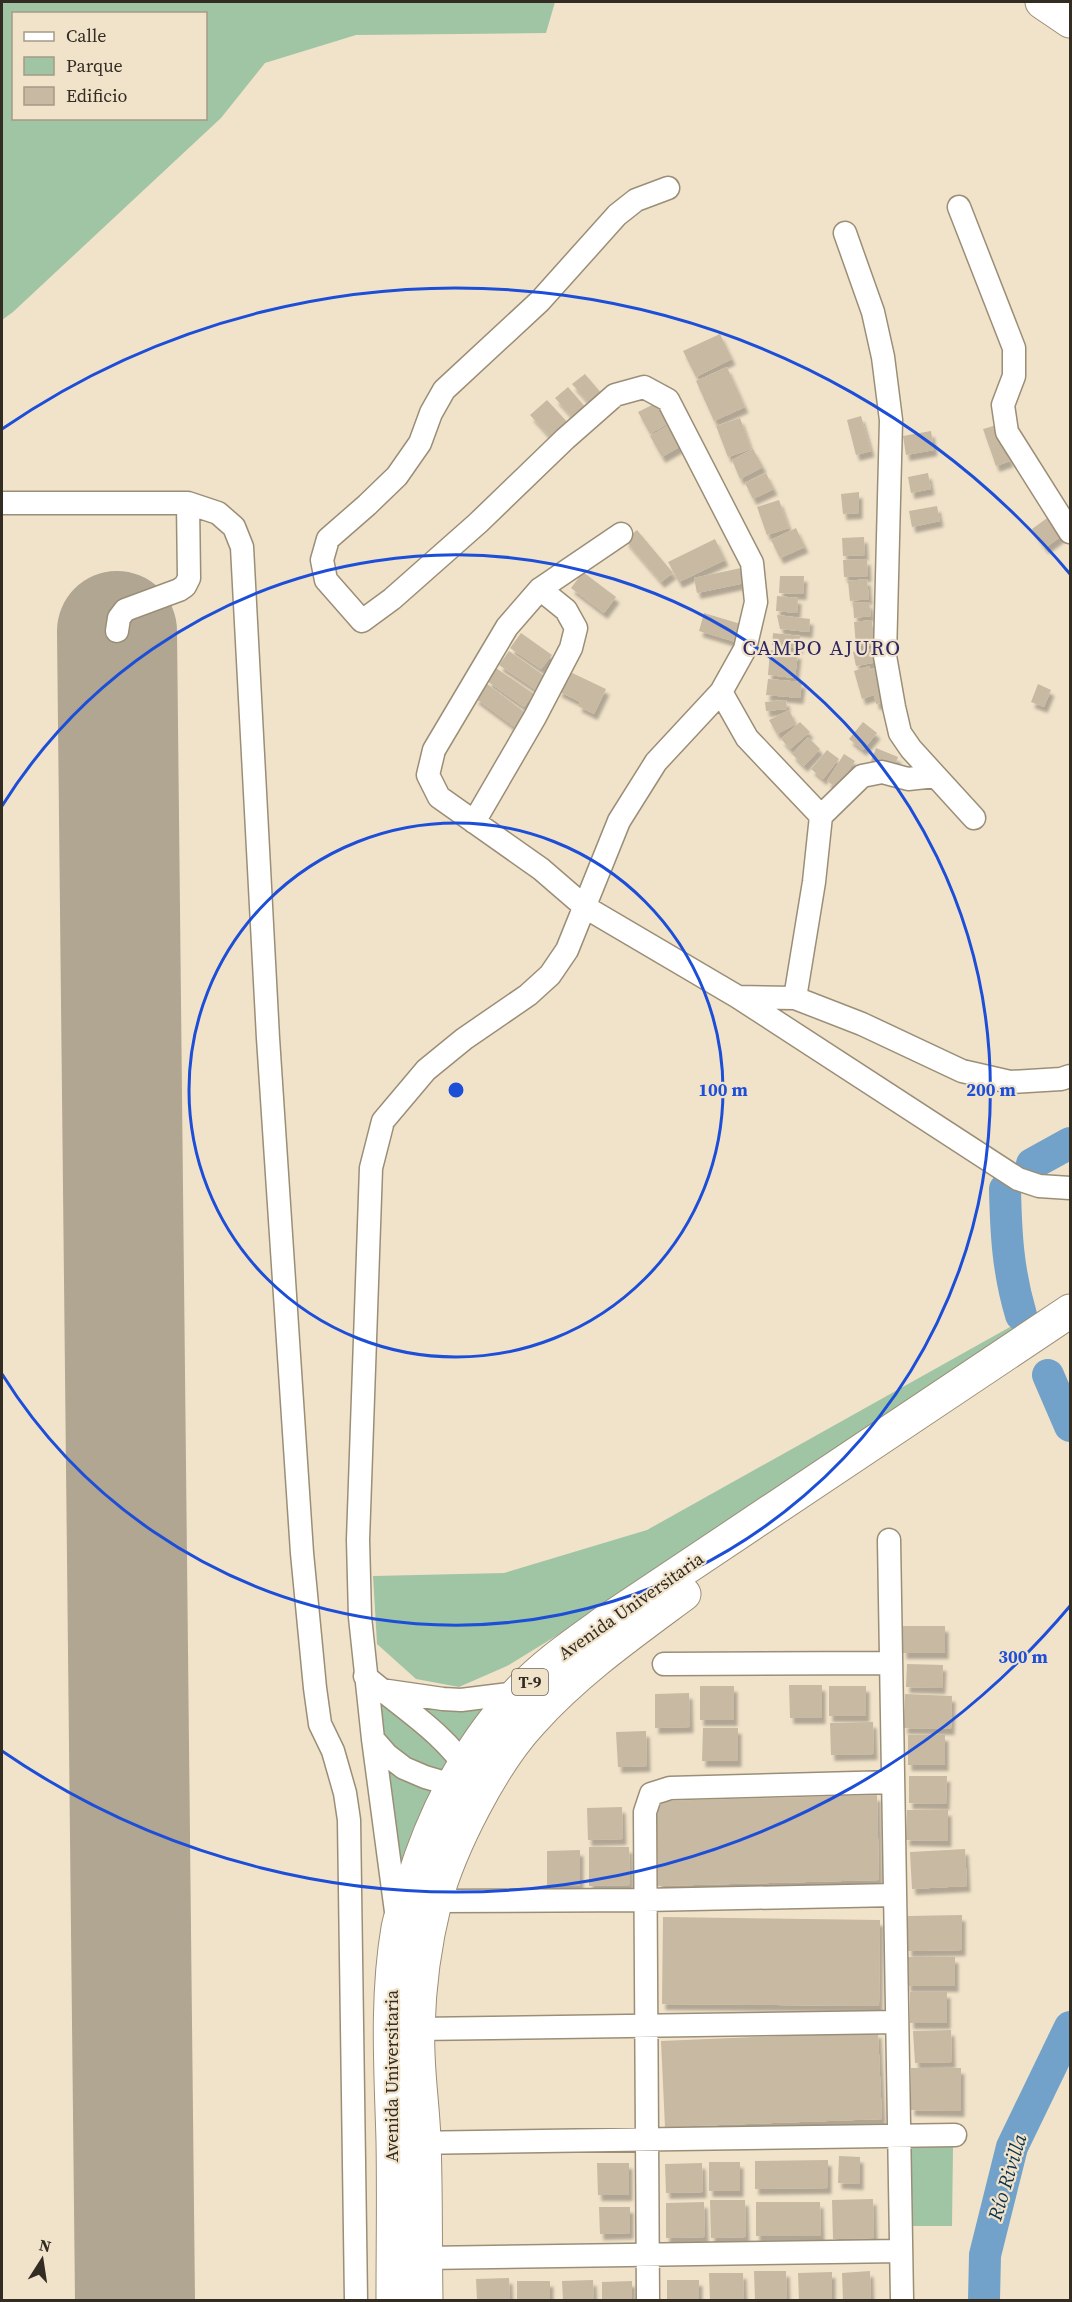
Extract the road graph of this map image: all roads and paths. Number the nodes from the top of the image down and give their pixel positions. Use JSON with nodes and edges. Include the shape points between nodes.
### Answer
{"nodes":[{"id":1,"x":1042,"y":2,"type":"edge"},
{"id":2,"x":1071,"y":21,"type":"edge"},
{"id":3,"x":668,"y":188,"type":"dead end"},
{"id":4,"x":959,"y":207,"type":"dead end"},
{"id":5,"x":845,"y":233,"type":"dead end"},
{"id":6,"x":2,"y":503,"type":"edge"},
{"id":7,"x":188,"y":503,"type":"junction"},
{"id":8,"x":1071,"y":532,"type":"edge"},
{"id":9,"x":621,"y":534,"type":"dead end"},
{"id":10,"x":540,"y":589,"type":"junction"},
{"id":11,"x":117,"y":631,"type":"dead end"},
{"id":12,"x":721,"y":692,"type":"junction"},
{"id":13,"x":935,"y":776,"type":"junction"},
{"id":14,"x":821,"y":816,"type":"junction"},
{"id":15,"x":974,"y":818,"type":"dead end"},
{"id":16,"x":474,"y":822,"type":"junction"},
{"id":17,"x":585,"y":907,"type":"junction"},
{"id":18,"x":738,"y":997,"type":"junction"},
{"id":19,"x":795,"y":998,"type":"junction"},
{"id":20,"x":1071,"y":1076,"type":"edge"},
{"id":21,"x":1071,"y":1188,"type":"edge"},
{"id":22,"x":1071,"y":1311,"type":"edge"},
{"id":23,"x":1071,"y":1334,"type":"edge"},
{"id":24,"x":889,"y":1540,"type":"dead end"},
{"id":25,"x":891,"y":1663,"type":"junction"},
{"id":26,"x":664,"y":1664,"type":"dead end"},
{"id":27,"x":373,"y":1683,"type":"junction"},
{"id":28,"x":517,"y":1693,"type":"junction"},
{"id":29,"x":373,"y":1739,"type":"junction"},
{"id":30,"x":466,"y":1781,"type":"junction"},
{"id":31,"x":893,"y":1782,"type":"junction"},
{"id":32,"x":895,"y":1895,"type":"junction"},
{"id":33,"x":645,"y":1900,"type":"junction"},
{"id":34,"x":435,"y":1901,"type":"junction"},
{"id":35,"x":399,"y":1926,"type":"junction"},
{"id":36,"x":897,"y":2022,"type":"junction"},
{"id":37,"x":647,"y":2025,"type":"junction"},
{"id":38,"x":418,"y":2029,"type":"junction"},
{"id":39,"x":955,"y":2135,"type":"dead end"},
{"id":40,"x":899,"y":2136,"type":"junction"},
{"id":41,"x":647,"y":2139,"type":"junction"},
{"id":42,"x":409,"y":2143,"type":"junction"},
{"id":43,"x":901,"y":2251,"type":"junction"},
{"id":44,"x":647,"y":2256,"type":"junction"},
{"id":45,"x":425,"y":2258,"type":"junction"},
{"id":46,"x":356,"y":2301,"type":"edge"},
{"id":47,"x":393,"y":2301,"type":"edge"},
{"id":48,"x":426,"y":2301,"type":"edge"},
{"id":49,"x":648,"y":2301,"type":"edge"},
{"id":50,"x":902,"y":2301,"type":"edge"}],
"edges":[{"from":1,"to":2,"type":"highway"},
{"from":3,"to":12,"type":"street","via":[[636,200],[617,215],[540,301],[444,390],[420,443],[397,476],[328,539],[322,560],[326,580],[362,621],[478,523],[615,395],[644,387],[668,400],[752,563],[756,602],[748,637]]},
{"from":4,"to":8,"type":"street","via":[[1014,348],[1014,376],[1003,405],[1007,432]]},
{"from":5,"to":13,"type":"street","via":[[873,312],[891,420],[885,656],[890,687],[900,733]]},
{"from":6,"to":7,"type":"street"},
{"from":7,"to":11,"type":"street","via":[[189,578],[185,586],[125,610]]},
{"from":7,"to":46,"type":"street","via":[[218,513],[234,527],[242,547],[303,1565],[320,1724],[333,1751],[349,1821]]},
{"from":9,"to":10,"type":"street"},
{"from":10,"to":16,"type":"street","via":[[566,610],[576,628],[571,648]]},
{"from":10,"to":16,"type":"street","via":[[507,627],[434,750],[428,775],[439,797]]},
{"from":12,"to":14,"type":"street","via":[[747,738]]},
{"from":12,"to":17,"type":"street","via":[[656,762],[619,821]]},
{"from":13,"to":14,"type":"street","via":[[908,779],[882,772],[862,776]]},
{"from":13,"to":15,"type":"street"},
{"from":14,"to":19,"type":"street"},
{"from":16,"to":17,"type":"street","via":[[541,869]]},
{"from":17,"to":18,"type":"street"},
{"from":17,"to":27,"type":"street","via":[[567,950],[550,975],[426,1070],[383,1121],[371,1168],[358,1540],[360,1617]]},
{"from":18,"to":19,"type":"street"},
{"from":18,"to":21,"type":"street","via":[[1018,1179],[1039,1186]]},
{"from":19,"to":20,"type":"street","via":[[862,1024],[962,1071],[1010,1082]]},
{"from":22,"to":28,"type":"highway","name":"Avenida Universitaria","number":"T-9","via":[[608,1620],[552,1661]]},
{"from":23,"to":30,"type":"highway","name":"Avenida Universitaria","number":"T-9","via":[[690,1589],[567,1684]]},
{"from":24,"to":25,"type":"street"},
{"from":25,"to":26,"type":"street"},
{"from":25,"to":31,"type":"street"},
{"from":27,"to":28,"type":"street","via":[[443,1700]]},
{"from":27,"to":29,"type":"street"},
{"from":27,"to":30,"type":"street","via":[[430,1726]]},
{"from":28,"to":30,"type":"highway","name":"Avenida Universitaria","number":"T-9","via":[[489,1727]]},
{"from":29,"to":30,"type":"street","via":[[404,1768],[425,1777]]},
{"from":29,"to":35,"type":"street"},
{"from":30,"to":34,"type":"highway","name":"Avenida Universitaria","number":"T-9","via":[[461,1833]]},
{"from":30,"to":35,"type":"highway","name":"Avenida Universitaria","number":"T-9","via":[[423,1850]]},
{"from":31,"to":32,"type":"street"},
{"from":31,"to":33,"type":"street","via":[[670,1788],[651,1794],[645,1812]]},
{"from":32,"to":33,"type":"street"},
{"from":32,"to":36,"type":"street"},
{"from":33,"to":34,"type":"street"},
{"from":33,"to":37,"type":"street"},
{"from":34,"to":38,"type":"highway","name":"Avenida Universitaria","number":"T-9"},
{"from":35,"to":42,"type":"highway","name":"Avenida Universitaria","number":"T-9","via":[[390,1989],[389,2052]]},
{"from":36,"to":37,"type":"street"},
{"from":36,"to":40,"type":"street"},
{"from":37,"to":38,"type":"street"},
{"from":37,"to":41,"type":"street"},
{"from":38,"to":42,"type":"highway","name":"Avenida Universitaria","number":"T-9"},
{"from":39,"to":40,"type":"street"},
{"from":40,"to":41,"type":"street"},
{"from":40,"to":43,"type":"street"},
{"from":41,"to":42,"type":"street"},
{"from":41,"to":44,"type":"street"},
{"from":42,"to":45,"type":"highway","name":"Avenida Universitaria","number":"T-9"},
{"from":42,"to":47,"type":"highway","name":"Avenida Universitaria","number":"T-9"},
{"from":43,"to":44,"type":"street"},
{"from":43,"to":50,"type":"street"},
{"from":44,"to":45,"type":"street"},
{"from":44,"to":49,"type":"street"},
{"from":45,"to":48,"type":"highway","name":"Avenida Universitaria","number":"T-9"}]}
